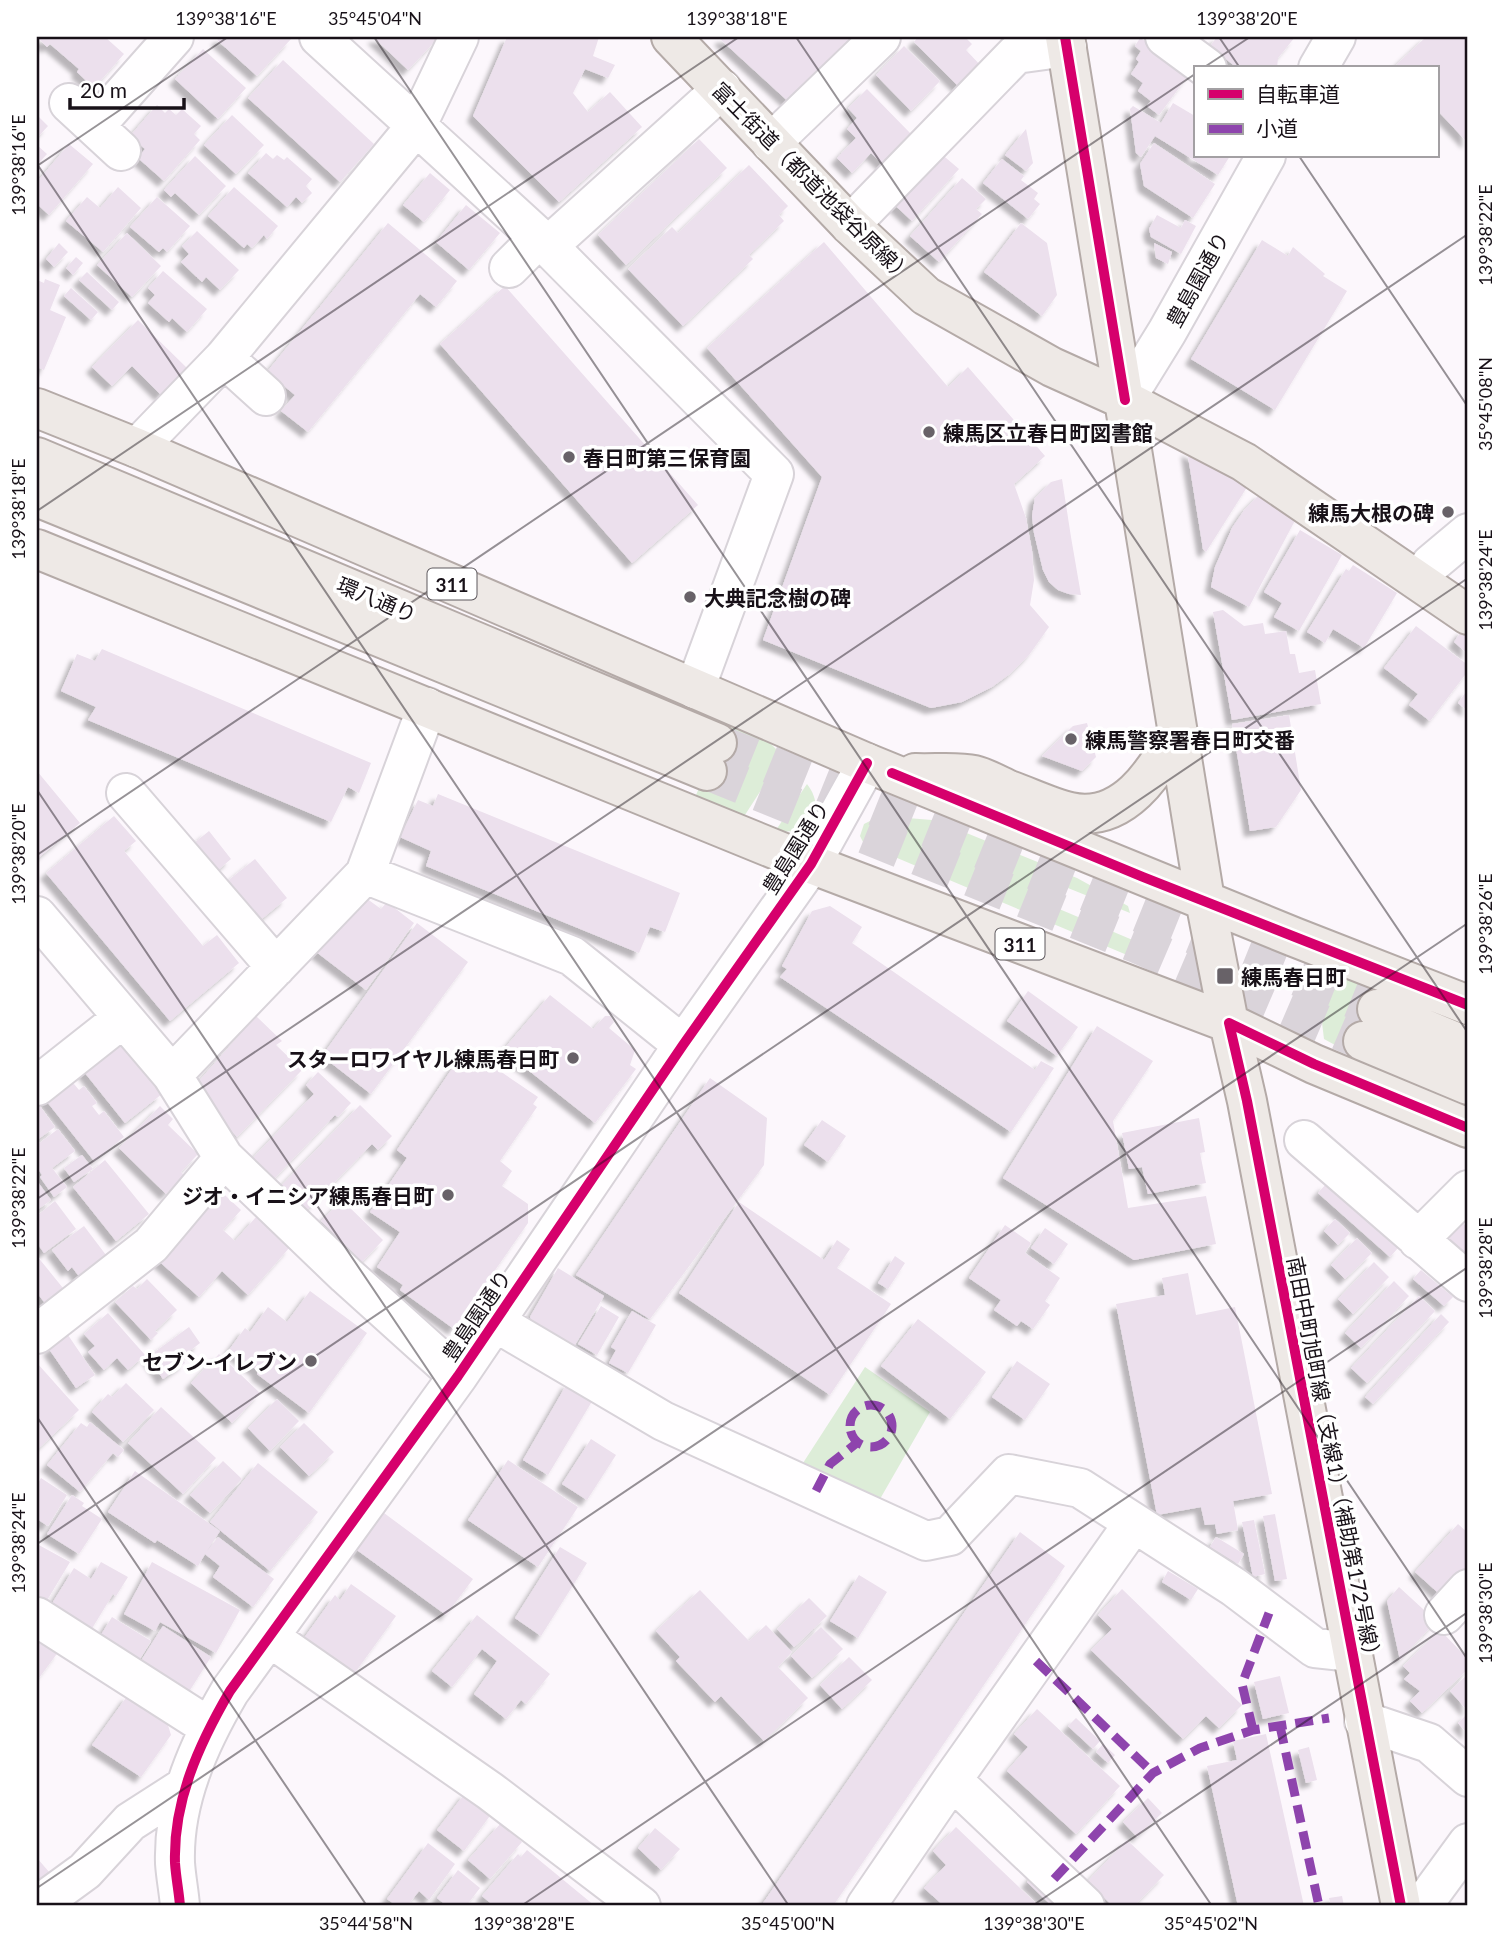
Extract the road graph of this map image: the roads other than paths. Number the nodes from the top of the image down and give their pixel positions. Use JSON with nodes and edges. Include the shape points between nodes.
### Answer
{"nodes":[{"id":1,"x":174,"y":37,"type":"edge"},
{"id":2,"x":319,"y":37,"type":"edge"},
{"id":3,"x":459,"y":37,"type":"edge"},
{"id":4,"x":671,"y":37,"type":"edge"},
{"id":5,"x":881,"y":37,"type":"edge"},
{"id":6,"x":1165,"y":37,"type":"edge"},
{"id":7,"x":1336,"y":37,"type":"edge"},
{"id":8,"x":1066,"y":42,"type":"edge"},
{"id":9,"x":1204,"y":66,"type":"edge"},
{"id":10,"x":1319,"y":66,"type":"edge"},
{"id":11,"x":722,"y":89,"type":"junction"},
{"id":12,"x":417,"y":125,"type":"junction"},
{"id":13,"x":95,"y":127,"type":"dead end"},
{"id":14,"x":772,"y":143,"type":"junction"},
{"id":15,"x":1265,"y":158,"type":"edge"},
{"id":16,"x":850,"y":225,"type":"junction"},
{"id":17,"x":543,"y":242,"type":"junction"},
{"id":18,"x":509,"y":268,"type":"dead end"},
{"id":19,"x":224,"y":358,"type":"junction"},
{"id":20,"x":266,"y":396,"type":"dead end"},
{"id":21,"x":1125,"y":400,"type":"junction"},
{"id":22,"x":37,"y":408,"type":"edge"},
{"id":23,"x":137,"y":448,"type":"junction"},
{"id":24,"x":37,"y":457,"type":"edge"},
{"id":25,"x":37,"y":497,"type":"edge"},
{"id":26,"x":1468,"y":533,"type":"edge"},
{"id":27,"x":37,"y":549,"type":"edge"},
{"id":28,"x":1420,"y":580,"type":"junction"},
{"id":29,"x":1468,"y":615,"type":"edge"},
{"id":30,"x":695,"y":689,"type":"junction"},
{"id":31,"x":426,"y":708,"type":"junction"},
{"id":32,"x":1177,"y":732,"type":"junction"},
{"id":33,"x":879,"y":768,"type":"junction"},
{"id":34,"x":126,"y":793,"type":"dead end"},
{"id":35,"x":811,"y":864,"type":"junction"},
{"id":36,"x":365,"y":874,"type":"junction"},
{"id":37,"x":1205,"y":900,"type":"junction"},
{"id":38,"x":37,"y":916,"type":"edge"},
{"id":39,"x":276,"y":967,"type":"junction"},
{"id":40,"x":1466,"y":1000,"type":"edge"},
{"id":41,"x":123,"y":1018,"type":"junction"},
{"id":42,"x":1229,"y":1023,"type":"junction"},
{"id":43,"x":683,"y":1045,"type":"junction"},
{"id":44,"x":1468,"y":1046,"type":"edge"},
{"id":45,"x":172,"y":1075,"type":"junction"},
{"id":46,"x":1468,"y":1085,"type":"edge"},
{"id":47,"x":37,"y":1086,"type":"edge"},
{"id":48,"x":1468,"y":1128,"type":"edge"},
{"id":49,"x":1304,"y":1140,"type":"dead end"},
{"id":50,"x":224,"y":1158,"type":"junction"},
{"id":51,"x":1468,"y":1191,"type":"edge"},
{"id":52,"x":1418,"y":1240,"type":"junction"},
{"id":53,"x":1468,"y":1282,"type":"edge"},
{"id":54,"x":495,"y":1322,"type":"junction"},
{"id":55,"x":37,"y":1335,"type":"edge"},
{"id":56,"x":458,"y":1376,"type":"junction"},
{"id":57,"x":1133,"y":1524,"type":"junction"},
{"id":58,"x":37,"y":1617,"type":"edge"},
{"id":59,"x":269,"y":1637,"type":"junction"},
{"id":60,"x":1352,"y":1652,"type":"junction"},
{"id":61,"x":1364,"y":1721,"type":"junction"},
{"id":62,"x":209,"y":1727,"type":"junction"},
{"id":63,"x":1468,"y":1777,"type":"edge"},
{"id":64,"x":951,"y":1780,"type":"junction"},
{"id":65,"x":186,"y":1786,"type":"junction"},
{"id":66,"x":1468,"y":1843,"type":"edge"},
{"id":67,"x":624,"y":1901,"type":"edge"},
{"id":68,"x":873,"y":1904,"type":"edge"},
{"id":69,"x":37,"y":1906,"type":"edge"},
{"id":70,"x":180,"y":1906,"type":"edge"},
{"id":71,"x":1085,"y":1906,"type":"edge"},
{"id":72,"x":1401,"y":1906,"type":"edge"},
{"id":73,"x":1422,"y":1906,"type":"edge"}],
"edges":[{"from":1,"to":13,"type":"street"},
{"from":2,"to":12,"type":"street"},
{"from":3,"to":12,"type":"street"},
{"from":4,"to":11,"type":"main road","name":"富士街道（都道池袋谷原線）"},
{"from":5,"to":14,"type":"street"},
{"from":6,"to":9,"type":"street"},
{"from":7,"to":10,"type":"street"},
{"from":8,"to":16,"type":"street","via":[[1016,54]]},
{"from":8,"to":21,"type":"main road","name":"南田中町旭町線（支線1）（補助第172号線）"},
{"from":11,"to":14,"type":"main road","name":"富士街道（都道池袋谷原線）"},
{"from":11,"to":17,"type":"street"},
{"from":12,"to":17,"type":"street"},
{"from":12,"to":19,"type":"street"},
{"from":14,"to":16,"type":"main road","name":"富士街道（都道池袋谷原線）"},
{"from":15,"to":21,"type":"street","name":"豊島園通り"},
{"from":16,"to":21,"type":"main road","name":"富士街道（都道池袋谷原線）","via":[[926,296],[1052,367]]},
{"from":17,"to":18,"type":"street"},
{"from":17,"to":30,"type":"street","via":[[774,474]]},
{"from":19,"to":20,"type":"street"},
{"from":19,"to":23,"type":"street"},
{"from":21,"to":28,"type":"main road","name":"富士街道（都道池袋谷原線）","via":[[1244,462]]},
{"from":21,"to":32,"type":"main road","name":"南田中町旭町線（支線1）（補助第172号線）"},
{"from":22,"to":23,"type":"main road","number":"311"},
{"from":23,"to":30,"type":"main road","number":"311"},
{"from":24,"to":25,"type":"main road","name":"環八通り","number":"311","via":[[712,757]]},
{"from":26,"to":28,"type":"street","via":[[1431,564]]},
{"from":27,"to":31,"type":"main road","number":"311"},
{"from":28,"to":29,"type":"main road","name":"富士街道（都道池袋谷原線）"},
{"from":30,"to":33,"type":"main road","number":"311"},
{"from":31,"to":35,"type":"main road","number":"311"},
{"from":31,"to":36,"type":"street"},
{"from":32,"to":33,"type":"main road","via":[[1144,783],[1123,803],[1093,813],[1069,812],[973,775]]},
{"from":32,"to":37,"type":"main road","name":"南田中町旭町線（支線1）（補助第172号線）"},
{"from":33,"to":35,"type":"street","name":"豊島園通り"},
{"from":33,"to":37,"type":"main road","number":"311"},
{"from":34,"to":39,"type":"street"},
{"from":35,"to":42,"type":"main road","number":"311"},
{"from":35,"to":43,"type":"street","name":"豊島園通り"},
{"from":36,"to":39,"type":"street"},
{"from":36,"to":43,"type":"street","via":[[572,956]]},
{"from":37,"to":40,"type":"main road","number":"311"},
{"from":37,"to":42,"type":"main road","name":"南田中町旭町線（支線1）（補助第172号線）"},
{"from":38,"to":41,"type":"street"},
{"from":39,"to":45,"type":"street"},
{"from":41,"to":45,"type":"street"},
{"from":41,"to":47,"type":"street"},
{"from":42,"to":48,"type":"main road","number":"311"},
{"from":42,"to":60,"type":"main road","name":"南田中町旭町線（支線1）（補助第172号線）"},
{"from":43,"to":54,"type":"street","name":"豊島園通り"},
{"from":44,"to":46,"type":"main road","via":[[1370,1025]]},
{"from":45,"to":50,"type":"street"},
{"from":49,"to":52,"type":"street"},
{"from":50,"to":55,"type":"street","via":[[151,1245]]},
{"from":50,"to":56,"type":"street"},
{"from":51,"to":52,"type":"street"},
{"from":52,"to":53,"type":"street"},
{"from":54,"to":56,"type":"street","name":"豊島園通り"},
{"from":54,"to":57,"type":"street","via":[[663,1421],[926,1541],[950,1535],[1009,1474],[1080,1488]]},
{"from":56,"to":59,"type":"street","name":"豊島園通り"},
{"from":57,"to":60,"type":"street","via":[[1234,1587],[1315,1648]]},
{"from":57,"to":64,"type":"street"},
{"from":58,"to":62,"type":"street"},
{"from":59,"to":62,"type":"street","name":"豊島園通り"},
{"from":59,"to":67,"type":"street","via":[[490,1791]]},
{"from":60,"to":61,"type":"main road","name":"南田中町旭町線（支線1）（補助第172号線）"},
{"from":61,"to":63,"type":"street","via":[[1429,1743]]},
{"from":61,"to":72,"type":"main road","name":"南田中町旭町線（支線1）（補助第172号線）"},
{"from":62,"to":65,"type":"street","name":"豊島園通り"},
{"from":64,"to":68,"type":"street"},
{"from":64,"to":71,"type":"street"},
{"from":65,"to":69,"type":"street","via":[[130,1822],[85,1871]]},
{"from":65,"to":70,"type":"street","name":"豊島園通り","via":[[175,1863]]},
{"from":66,"to":73,"type":"street"}]}
